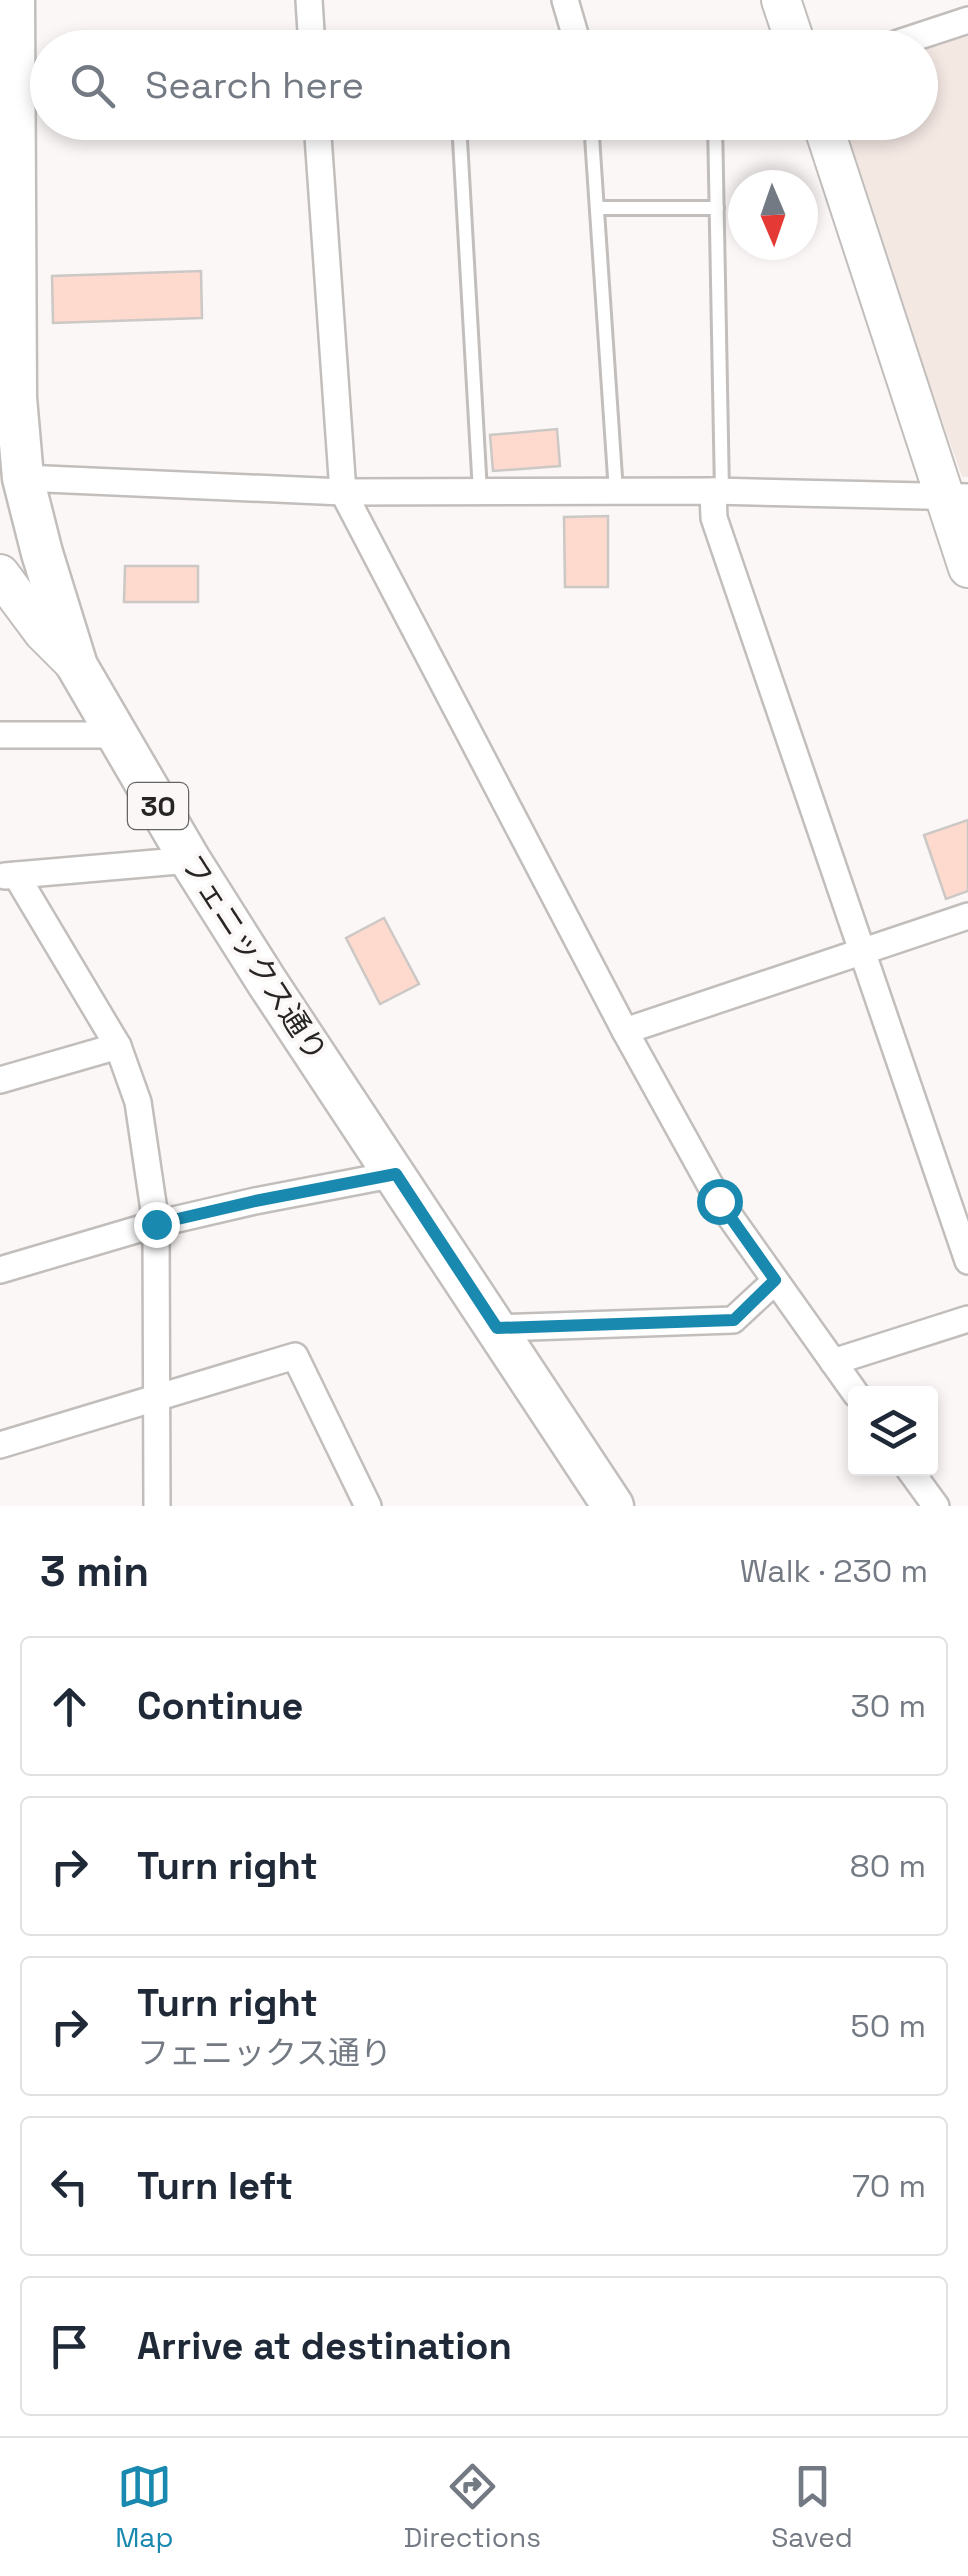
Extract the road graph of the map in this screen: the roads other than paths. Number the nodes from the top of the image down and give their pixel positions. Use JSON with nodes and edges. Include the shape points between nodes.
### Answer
{"nodes":[{"id":1,"x":14,"y":0,"type":"edge"},
{"id":2,"x":309,"y":0,"type":"edge"},
{"id":3,"x":564,"y":0,"type":"edge"},
{"id":4,"x":781,"y":0,"type":"edge"},
{"id":5,"x":968,"y":20,"type":"edge"},
{"id":6,"x":311,"y":30,"type":"edge"},
{"id":7,"x":573,"y":30,"type":"edge"},
{"id":8,"x":791,"y":30,"type":"edge"},
{"id":9,"x":938,"y":30,"type":"edge"},
{"id":10,"x":318,"y":140,"type":"edge"},
{"id":11,"x":460,"y":140,"type":"edge"},
{"id":12,"x":592,"y":140,"type":"edge"},
{"id":13,"x":716,"y":140,"type":"edge"},
{"id":14,"x":828,"y":140,"type":"edge"},
{"id":15,"x":596,"y":208,"type":"junction"},
{"id":16,"x":717,"y":208,"type":"junction"},
{"id":17,"x":23,"y":478,"type":"junction"},
{"id":18,"x":343,"y":492,"type":"junction"},
{"id":19,"x":480,"y":492,"type":"junction"},
{"id":20,"x":616,"y":492,"type":"junction"},
{"id":21,"x":717,"y":492,"type":"junction"},
{"id":22,"x":956,"y":497,"type":"edge"},
{"id":23,"x":968,"y":568,"type":"edge"},
{"id":24,"x":0,"y":574,"type":"edge"},
{"id":25,"x":77,"y":666,"type":"junction"},
{"id":26,"x":0,"y":734,"type":"edge"},
{"id":27,"x":116,"y":736,"type":"junction"},
{"id":28,"x":190,"y":860,"type":"junction"},
{"id":29,"x":8,"y":876,"type":"edge"},
{"id":30,"x":968,"y":916,"type":"edge"},
{"id":31,"x":861,"y":952,"type":"junction"},
{"id":32,"x":625,"y":1032,"type":"junction"},
{"id":33,"x":118,"y":1046,"type":"junction"},
{"id":34,"x":0,"y":1080,"type":"edge"},
{"id":35,"x":396,"y":1174,"type":"junction"},
{"id":36,"x":156,"y":1224,"type":"junction"},
{"id":37,"x":968,"y":1261,"type":"edge"},
{"id":38,"x":0,"y":1270,"type":"edge"},
{"id":39,"x":775,"y":1280,"type":"junction"},
{"id":40,"x":968,"y":1319,"type":"edge"},
{"id":41,"x":497,"y":1328,"type":"junction"},
{"id":42,"x":833,"y":1362,"type":"junction"},
{"id":43,"x":850,"y":1386,"type":"edge"},
{"id":44,"x":156,"y":1396,"type":"junction"},
{"id":45,"x":0,"y":1445,"type":"edge"},
{"id":46,"x":915,"y":1476,"type":"edge"},
{"id":47,"x":156,"y":1506,"type":"edge"},
{"id":48,"x":368,"y":1506,"type":"edge"},
{"id":49,"x":613,"y":1506,"type":"edge"},
{"id":50,"x":936,"y":1506,"type":"edge"}],
"edges":[{"from":1,"to":17,"type":"main road","name":"フェニックス通り","number":"30","via":[[16,398]]},
{"from":2,"to":6,"type":"street"},
{"from":3,"to":7,"type":"street"},
{"from":4,"to":8,"type":"street"},
{"from":5,"to":9,"type":"street"},
{"from":10,"to":18,"type":"street"},
{"from":11,"to":19,"type":"lane"},
{"from":12,"to":15,"type":"lane"},
{"from":13,"to":16,"type":"lane"},
{"from":14,"to":22,"type":"street"},
{"from":15,"to":16,"type":"lane"},
{"from":15,"to":20,"type":"lane"},
{"from":16,"to":21,"type":"lane"},
{"from":17,"to":18,"type":"street"},
{"from":17,"to":25,"type":"main road","name":"フェニックス通り","number":"30"},
{"from":18,"to":19,"type":"street"},
{"from":18,"to":32,"type":"street"},
{"from":19,"to":20,"type":"street"},
{"from":20,"to":21,"type":"street"},
{"from":21,"to":22,"type":"street"},
{"from":21,"to":31,"type":"street","via":[[714,518]]},
{"from":22,"to":23,"type":"street"},
{"from":24,"to":25,"type":"street"},
{"from":25,"to":27,"type":"main road","name":"フェニックス通り","number":"30"},
{"from":26,"to":27,"type":"street"},
{"from":27,"to":28,"type":"main road","name":"フェニックス通り","number":"30"},
{"from":28,"to":29,"type":"street"},
{"from":28,"to":35,"type":"main road","name":"フェニックス通り","number":"30"},
{"from":29,"to":33,"type":"street"},
{"from":30,"to":31,"type":"street"},
{"from":31,"to":32,"type":"street"},
{"from":31,"to":37,"type":"street"},
{"from":32,"to":39,"type":"street","via":[[719,1201]]},
{"from":33,"to":34,"type":"street"},
{"from":33,"to":36,"type":"street","via":[[138,1102]]},
{"from":35,"to":36,"type":"street"},
{"from":35,"to":41,"type":"main road","name":"フェニックス通り","number":"30"},
{"from":36,"to":38,"type":"street"},
{"from":36,"to":44,"type":"street"},
{"from":39,"to":41,"type":"street","via":[[734,1320]]},
{"from":39,"to":42,"type":"street"},
{"from":40,"to":42,"type":"street"},
{"from":41,"to":49,"type":"main road","name":"フェニックス通り","number":"30"},
{"from":42,"to":43,"type":"street"},
{"from":44,"to":45,"type":"street"},
{"from":44,"to":47,"type":"street"},
{"from":44,"to":48,"type":"street","via":[[295,1356]]},
{"from":46,"to":50,"type":"street"}]}
